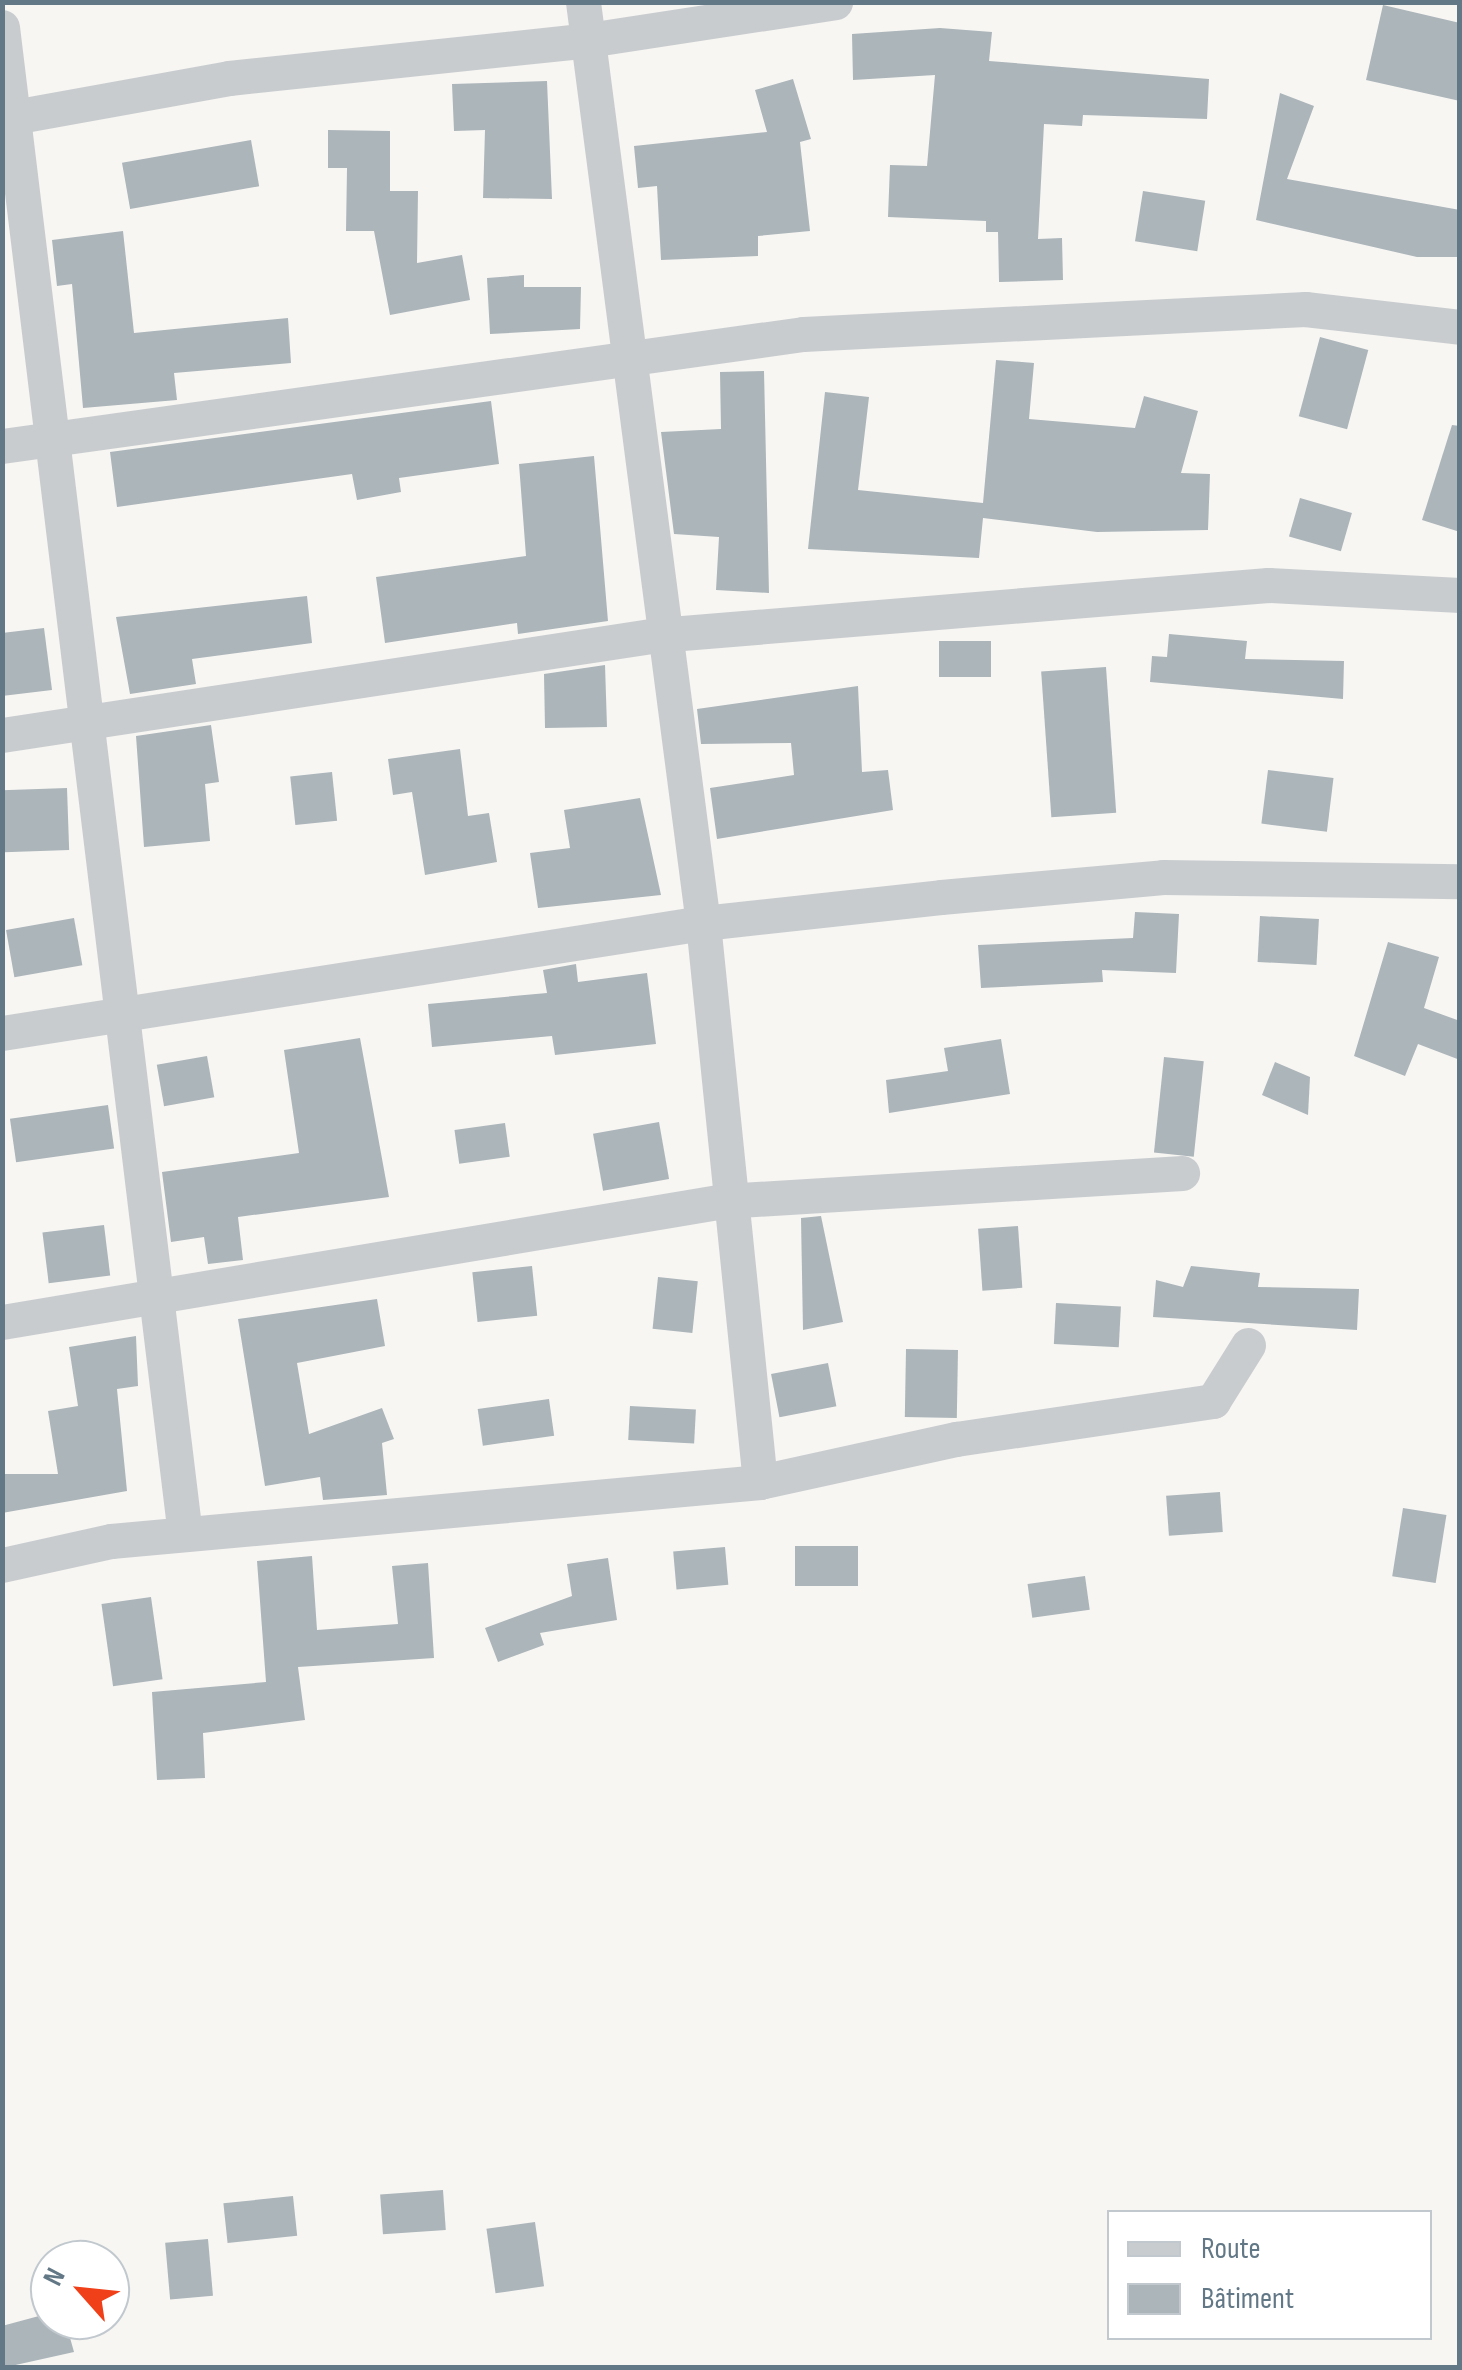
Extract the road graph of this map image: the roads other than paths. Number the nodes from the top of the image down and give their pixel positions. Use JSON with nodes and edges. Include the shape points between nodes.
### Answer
{"nodes":[{"id":1,"x":583,"y":2,"type":"edge"},
{"id":2,"x":835,"y":2,"type":"edge"},
{"id":3,"x":2,"y":28,"type":"edge"},
{"id":4,"x":588,"y":40,"type":"junction"},
{"id":5,"x":8,"y":118,"type":"edge"},
{"id":6,"x":1460,"y":327,"type":"edge"},
{"id":7,"x":630,"y":355,"type":"junction"},
{"id":8,"x":56,"y":440,"type":"junction"},
{"id":9,"x":2,"y":446,"type":"edge"},
{"id":10,"x":1460,"y":595,"type":"edge"},
{"id":11,"x":658,"y":635,"type":"junction"},
{"id":12,"x":93,"y":722,"type":"junction"},
{"id":13,"x":2,"y":735,"type":"edge"},
{"id":14,"x":1460,"y":881,"type":"edge"},
{"id":15,"x":703,"y":922,"type":"junction"},
{"id":16,"x":128,"y":1012,"type":"junction"},
{"id":17,"x":2,"y":1033,"type":"edge"},
{"id":18,"x":1182,"y":1173,"type":"dead end"},
{"id":19,"x":724,"y":1201,"type":"junction"},
{"id":20,"x":152,"y":1299,"type":"junction"},
{"id":21,"x":2,"y":1322,"type":"edge"},
{"id":22,"x":1248,"y":1345,"type":"dead end"},
{"id":23,"x":760,"y":1482,"type":"junction"},
{"id":24,"x":185,"y":1534,"type":"junction"},
{"id":25,"x":2,"y":1565,"type":"edge"}],
"edges":[{"from":1,"to":4,"type":"street"},
{"from":2,"to":4,"type":"street"},
{"from":3,"to":5,"type":"street"},
{"from":4,"to":5,"type":"street","via":[[230,78]]},
{"from":4,"to":7,"type":"street"},
{"from":5,"to":8,"type":"street"},
{"from":6,"to":7,"type":"street","via":[[1305,310],[803,334]]},
{"from":7,"to":8,"type":"street"},
{"from":7,"to":11,"type":"street"},
{"from":8,"to":9,"type":"street"},
{"from":8,"to":12,"type":"street"},
{"from":10,"to":11,"type":"street","via":[[1268,585]]},
{"from":11,"to":12,"type":"street"},
{"from":11,"to":15,"type":"street"},
{"from":12,"to":13,"type":"street"},
{"from":12,"to":16,"type":"street"},
{"from":14,"to":15,"type":"street","via":[[1164,877]]},
{"from":15,"to":16,"type":"street"},
{"from":15,"to":19,"type":"street"},
{"from":16,"to":17,"type":"street"},
{"from":16,"to":20,"type":"street"},
{"from":18,"to":19,"type":"street"},
{"from":19,"to":20,"type":"street"},
{"from":19,"to":23,"type":"street"},
{"from":20,"to":21,"type":"street"},
{"from":20,"to":24,"type":"street"},
{"from":22,"to":23,"type":"street","via":[[1213,1400],[956,1439]]},
{"from":23,"to":24,"type":"street"},
{"from":24,"to":25,"type":"street","via":[[44,1550]]}]}
